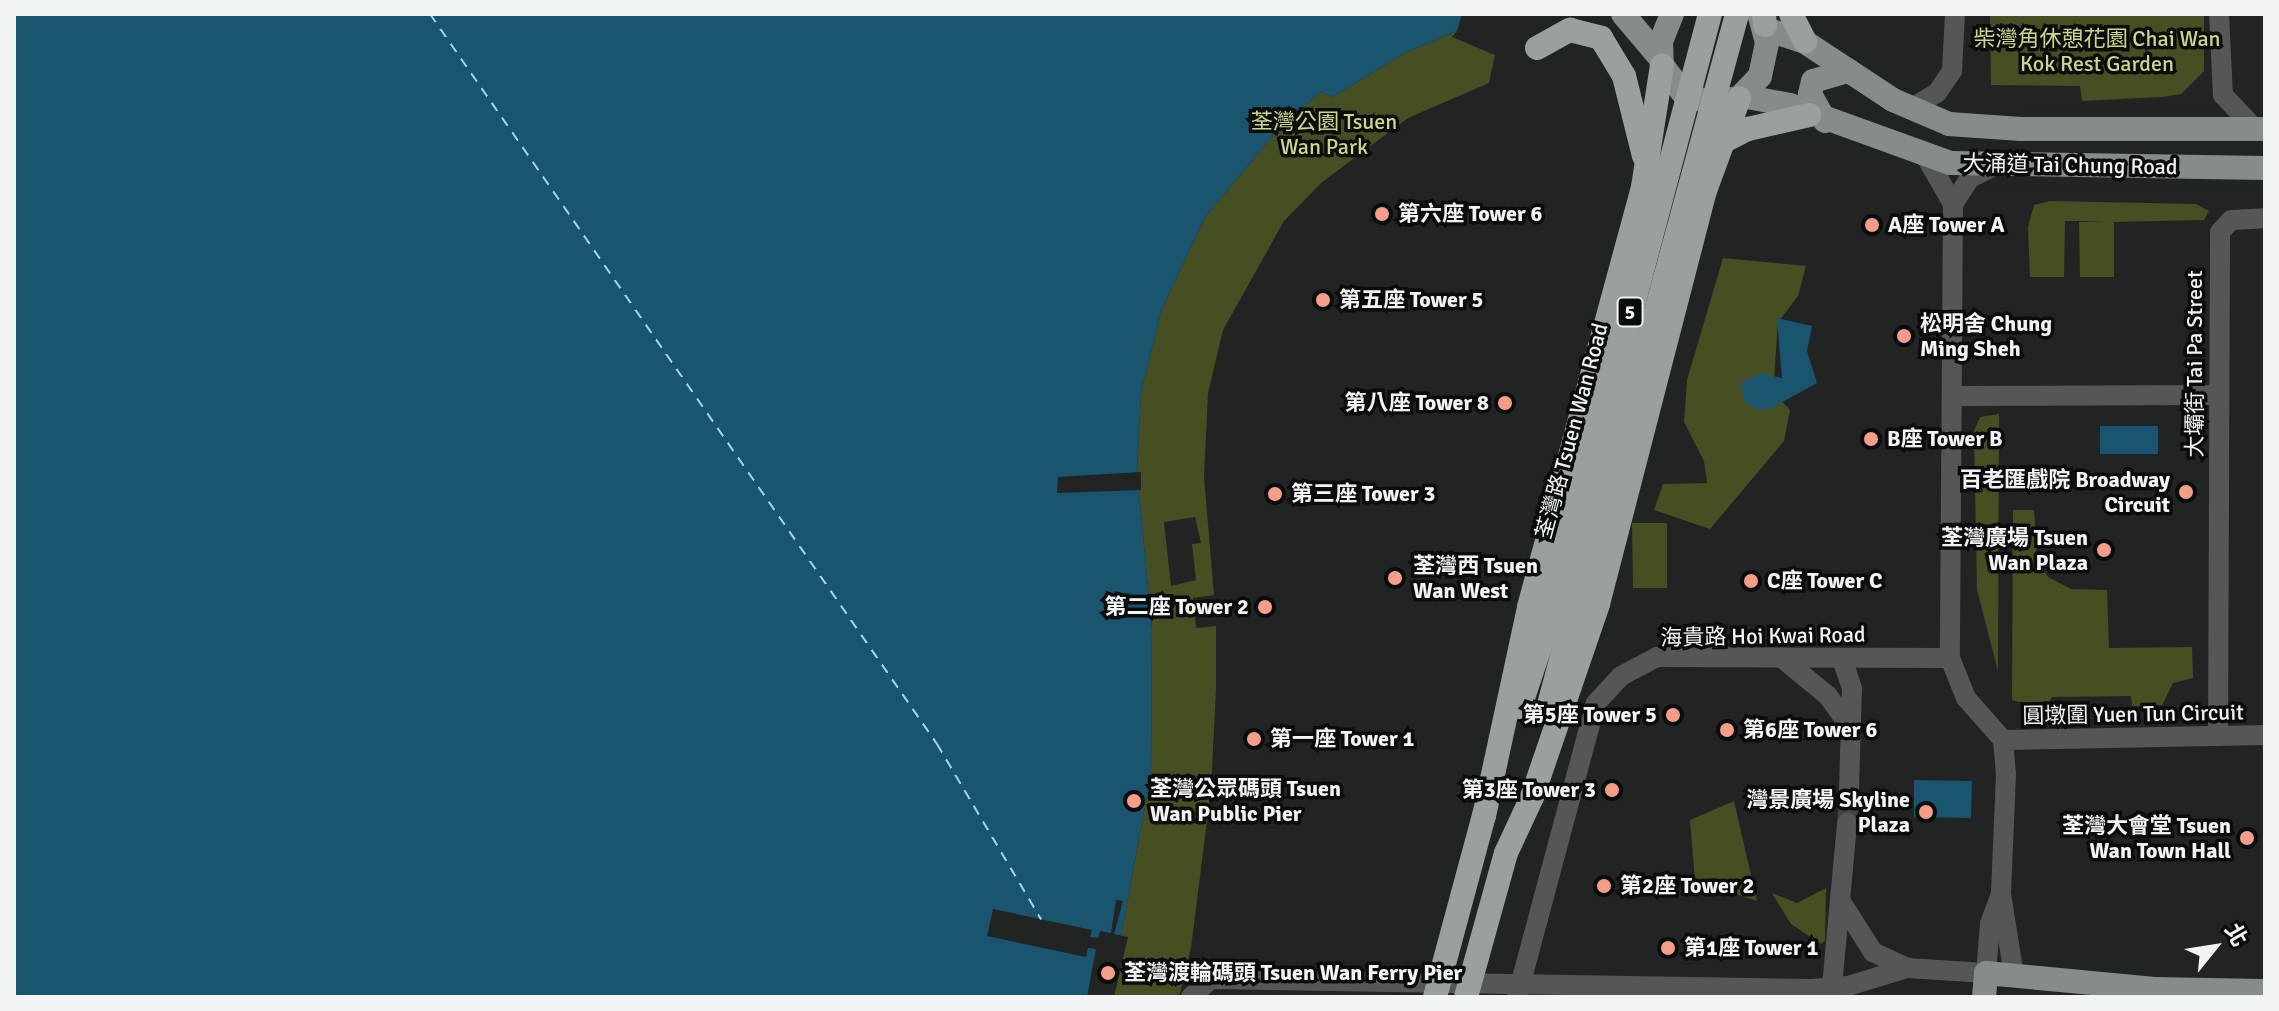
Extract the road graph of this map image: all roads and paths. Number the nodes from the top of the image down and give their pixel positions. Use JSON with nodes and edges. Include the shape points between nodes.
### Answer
{"nodes":[{"id":1,"x":1623,"y":14,"type":"edge"},
{"id":2,"x":1672,"y":14,"type":"edge"},
{"id":3,"x":1710,"y":14,"type":"edge"},
{"id":4,"x":1737,"y":14,"type":"edge"},
{"id":5,"x":1791,"y":14,"type":"edge"},
{"id":6,"x":1955,"y":14,"type":"edge"},
{"id":7,"x":2219,"y":14,"type":"edge"},
{"id":8,"x":1763,"y":20,"type":"edge"},
{"id":9,"x":1805,"y":42,"type":"junction"},
{"id":10,"x":1537,"y":48,"type":"dead end"},
{"id":11,"x":1661,"y":62,"type":"junction"},
{"id":12,"x":1849,"y":71,"type":"junction"},
{"id":13,"x":1740,"y":97,"type":"junction"},
{"id":14,"x":1910,"y":109,"type":"junction"},
{"id":15,"x":1817,"y":118,"type":"junction"},
{"id":16,"x":2260,"y":129,"type":"edge"},
{"id":17,"x":1722,"y":142,"type":"junction"},
{"id":18,"x":1926,"y":157,"type":"junction"},
{"id":19,"x":2265,"y":168,"type":"edge"},
{"id":20,"x":1978,"y":169,"type":"junction"},
{"id":21,"x":1645,"y":177,"type":"junction"},
{"id":22,"x":1953,"y":204,"type":"junction"},
{"id":23,"x":2265,"y":218,"type":"edge"},
{"id":24,"x":2219,"y":395,"type":"junction"},
{"id":25,"x":1953,"y":396,"type":"junction"},
{"id":26,"x":1950,"y":658,"type":"junction"},
{"id":27,"x":1783,"y":659,"type":"junction"},
{"id":28,"x":1842,"y":659,"type":"junction"},
{"id":29,"x":1850,"y":726,"type":"junction"},
{"id":30,"x":2265,"y":735,"type":"edge"},
{"id":31,"x":2218,"y":736,"type":"junction"},
{"id":32,"x":2003,"y":740,"type":"junction"},
{"id":33,"x":1849,"y":792,"type":"tunnel mouth"},
{"id":34,"x":1484,"y":816,"type":"junction"},
{"id":35,"x":1847,"y":823,"type":"tunnel mouth"},
{"id":36,"x":1506,"y":853,"type":"junction"},
{"id":37,"x":2001,"y":894,"type":"junction"},
{"id":38,"x":1840,"y":900,"type":"junction"},
{"id":39,"x":1907,"y":968,"type":"junction"},
{"id":40,"x":1985,"y":985,"type":"edge"},
{"id":41,"x":2014,"y":986,"type":"edge"},
{"id":42,"x":1518,"y":991,"type":"edge"},
{"id":43,"x":2265,"y":991,"type":"edge"},
{"id":44,"x":1831,"y":993,"type":"edge"},
{"id":45,"x":1191,"y":997,"type":"edge"},
{"id":46,"x":1435,"y":997,"type":"edge"},
{"id":47,"x":1466,"y":997,"type":"edge"}],
"edges":[{"from":1,"to":11,"type":"main road","name":"大涌道 Tai Chung Road"},
{"from":2,"to":11,"type":"main road","via":[[1661,41]]},
{"from":3,"to":34,"type":"highway","name":"荃灣路 Tsuen Wan Road","number":"5","bridge":true,"via":[[1552,611]]},
{"from":4,"to":36,"type":"highway","number":"5","bridge":true},
{"from":5,"to":9,"type":"highway"},
{"from":6,"to":14,"type":"street","via":[[1952,71],[1937,93]]},
{"from":7,"to":16,"type":"street","via":[[2219,81],[2230,108]]},
{"from":8,"to":9,"type":"main road","name":"大涌道 Tai Chung Road"},
{"from":8,"to":13,"type":"main road","via":[[1765,66]]},
{"from":9,"to":12,"type":"main road","name":"大涌道 Tai Chung Road"},
{"from":10,"to":21,"type":"highway","via":[[1561,33],[1581,29],[1610,47],[1624,76]]},
{"from":11,"to":13,"type":"main road","name":"大涌道 Tai Chung Road","via":[[1683,93],[1695,99]]},
{"from":11,"to":21,"type":"highway"},
{"from":12,"to":14,"type":"main road","name":"大涌道 Tai Chung Road"},
{"from":12,"to":15,"type":"main road","via":[[1813,81],[1810,94]]},
{"from":13,"to":15,"type":"main road","name":"大涌道 Tai Chung Road","via":[[1790,105]]},
{"from":13,"to":17,"type":"highway"},
{"from":14,"to":16,"type":"main road","name":"大涌道 Tai Chung Road","via":[[1949,124]]},
{"from":15,"to":17,"type":"highway","via":[[1748,129]]},
{"from":15,"to":18,"type":"main road","name":"大涌道 Tai Chung Road"},
{"from":17,"to":36,"type":"highway","via":[[1598,604],[1532,797]]},
{"from":18,"to":20,"type":"main road","name":"大涌道 Tai Chung Road"},
{"from":18,"to":22,"type":"street"},
{"from":19,"to":20,"type":"main road","name":"大涌道 Tai Chung Road"},
{"from":20,"to":22,"type":"street"},
{"from":21,"to":34,"type":"highway","via":[[1529,607]]},
{"from":22,"to":25,"type":"street"},
{"from":23,"to":24,"type":"street","name":"大壩街 Tai Pa Street","via":[[2231,220],[2220,232]]},
{"from":24,"to":25,"type":"street"},
{"from":24,"to":31,"type":"street","name":"大壩街 Tai Pa Street"},
{"from":25,"to":26,"type":"street"},
{"from":26,"to":28,"type":"street","name":"海貴路 Hoi Kwai Road"},
{"from":26,"to":32,"type":"street","via":[[1966,698]]},
{"from":27,"to":28,"type":"street","name":"海貴路 Hoi Kwai Road"},
{"from":27,"to":29,"type":"street","via":[[1828,696]]},
{"from":27,"to":42,"type":"street","name":"海貴路 Hoi Kwai Road","via":[[1657,657],[1604,692],[1590,724]]},
{"from":28,"to":29,"type":"street","via":[[1852,678]]},
{"from":29,"to":33,"type":"street"},
{"from":30,"to":31,"type":"street","name":"圓墩圍 Yuen Tun Circuit"},
{"from":31,"to":32,"type":"street","name":"圓墩圍 Yuen Tun Circuit"},
{"from":32,"to":37,"type":"street"},
{"from":34,"to":46,"type":"highway","name":"荃灣路 Tsuen Wan Road","number":"5","bridge":true},
{"from":35,"to":38,"type":"street"},
{"from":36,"to":47,"type":"highway","number":"5","bridge":true},
{"from":37,"to":40,"type":"street","via":[[1990,924]]},
{"from":37,"to":41,"type":"street"},
{"from":38,"to":39,"type":"street","via":[[1873,952]]},
{"from":38,"to":44,"type":"street"},
{"from":39,"to":40,"type":"street"},
{"from":39,"to":44,"type":"street"},
{"from":40,"to":41,"type":"main road"},
{"from":41,"to":43,"type":"main road"},
{"from":42,"to":44,"type":"street"},
{"from":42,"to":45,"type":"street","via":[[1211,979]]}]}
